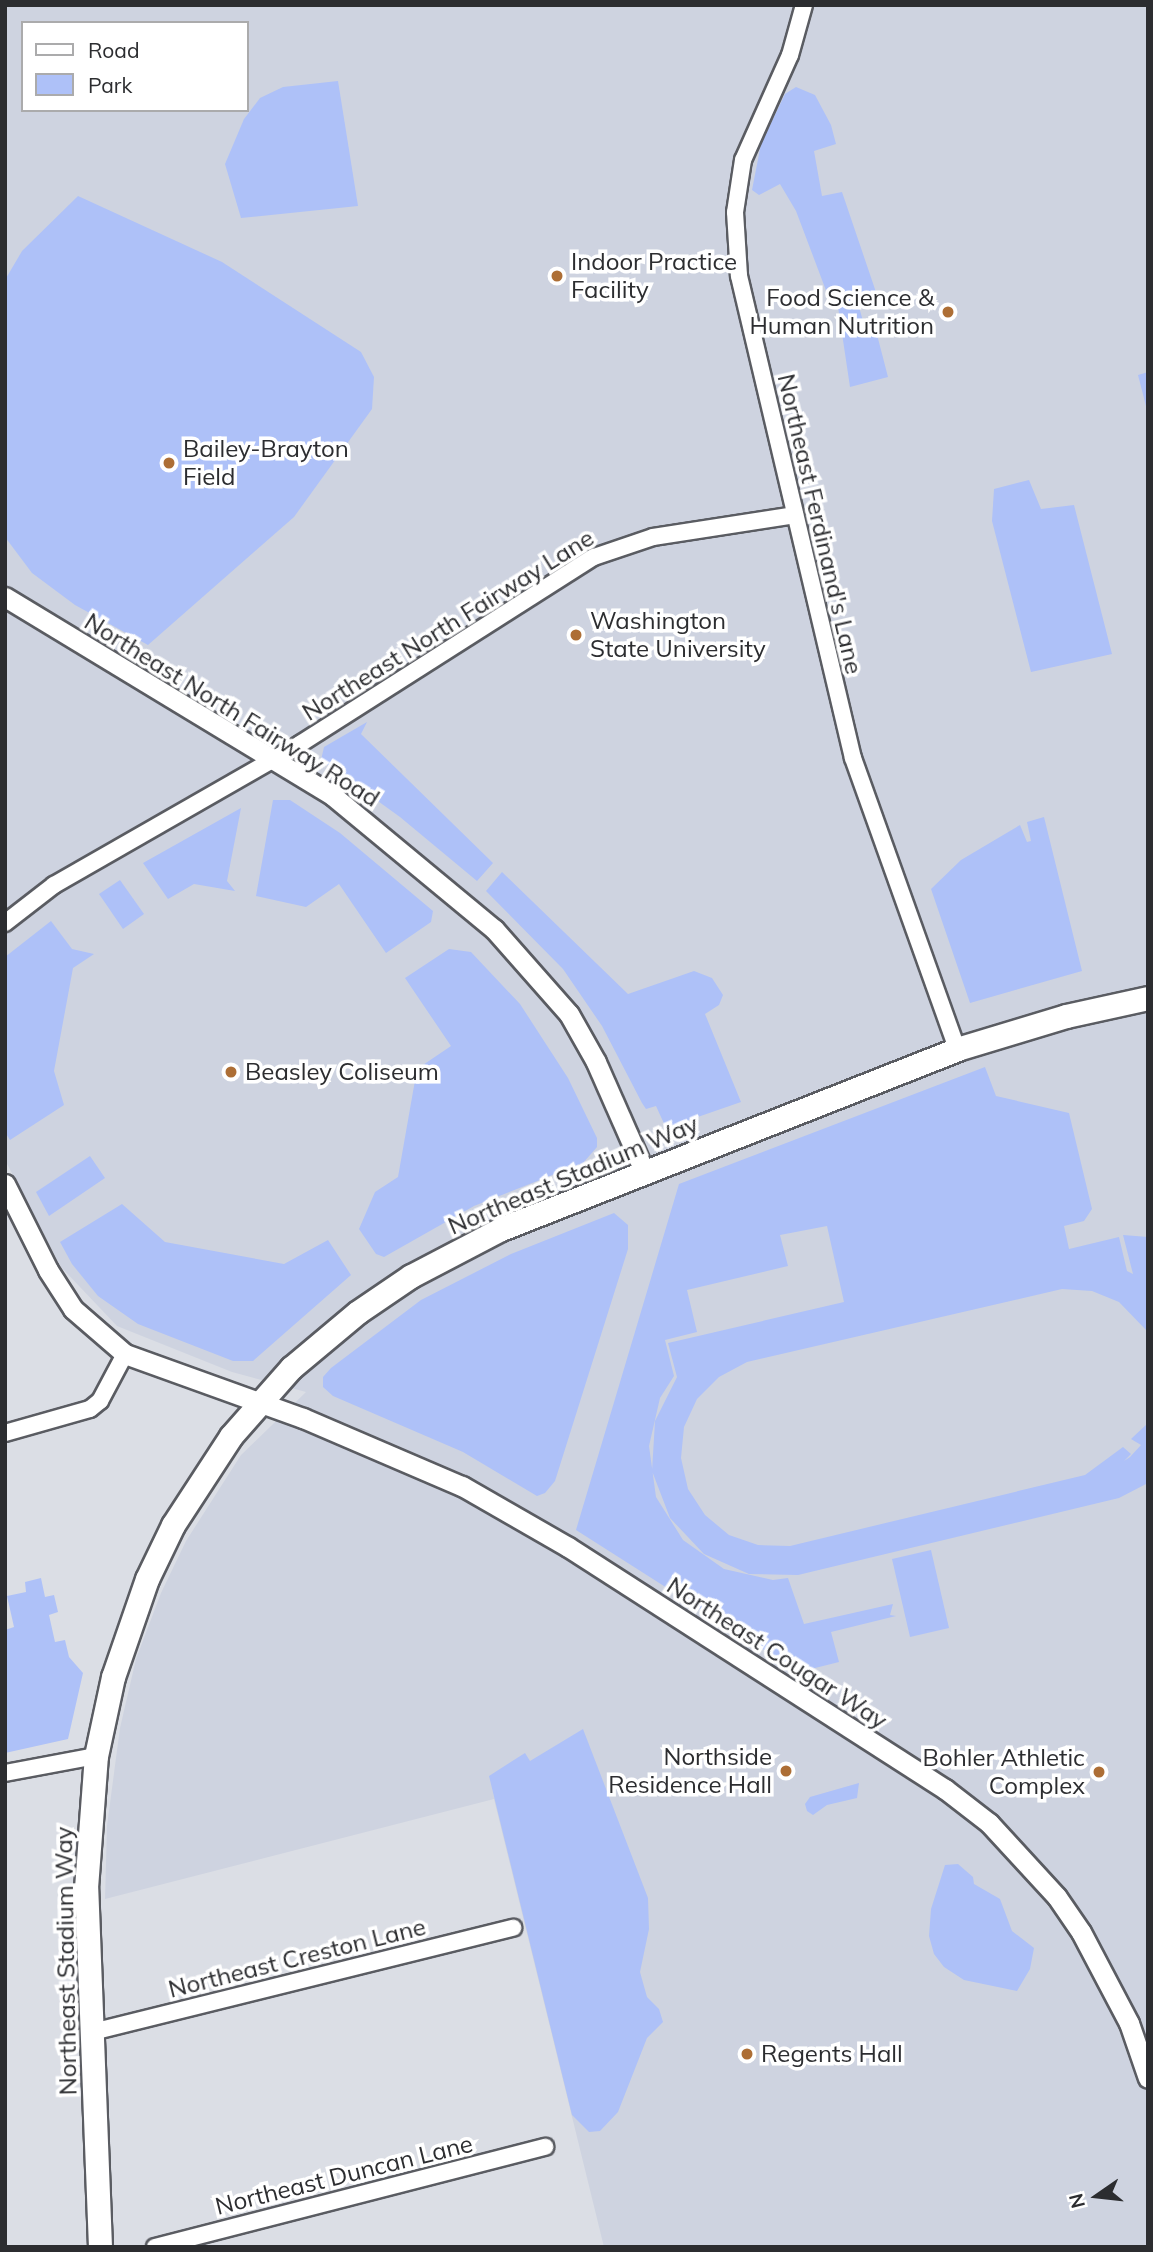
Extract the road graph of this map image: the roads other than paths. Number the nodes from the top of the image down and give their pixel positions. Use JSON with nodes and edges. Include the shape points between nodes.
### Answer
{"nodes":[{"id":1,"x":804,"y":5,"type":"edge"},
{"id":2,"x":795,"y":515,"type":"junction"},
{"id":3,"x":5,"y":597,"type":"edge"},
{"id":4,"x":272,"y":759,"type":"junction"},
{"id":5,"x":5,"y":923,"type":"edge"},
{"id":6,"x":1148,"y":998,"type":"edge"},
{"id":7,"x":957,"y":1049,"type":"junction"},
{"id":8,"x":645,"y":1173,"type":"junction"},
{"id":9,"x":5,"y":1184,"type":"edge"},
{"id":10,"x":125,"y":1354,"type":"junction"},
{"id":11,"x":261,"y":1401,"type":"junction"},
{"id":12,"x":5,"y":1433,"type":"edge"},
{"id":13,"x":96,"y":1756,"type":"junction"},
{"id":14,"x":5,"y":1773,"type":"edge"},
{"id":15,"x":513,"y":1928,"type":"dead end"},
{"id":16,"x":92,"y":2032,"type":"junction"},
{"id":17,"x":1148,"y":2078,"type":"edge"},
{"id":18,"x":545,"y":2147,"type":"dead end"},
{"id":19,"x":100,"y":2247,"type":"edge"},
{"id":20,"x":155,"y":2247,"type":"edge"}],
"edges":[{"from":1,"to":2,"type":"street","name":"Northeast Ferdinand's Lane","via":[[790,55],[743,160],[734,230],[749,328]]},
{"from":2,"to":4,"type":"street","name":"Northeast North Fairway Lane","via":[[653,537],[594,557]]},
{"from":2,"to":7,"type":"street","name":"Northeast Ferdinand's Lane","via":[[853,758]]},
{"from":3,"to":4,"type":"street","name":"Northeast North Fairway Road"},
{"from":4,"to":5,"type":"street","name":"Northeast North Fairway Lane","via":[[54,886]]},
{"from":4,"to":8,"type":"street","name":"Northeast North Fairway Road","via":[[333,796],[400,848],[494,929],[546,983],[596,1062]]},
{"from":6,"to":7,"type":"main road","name":"Northeast Stadium Way","via":[[1100,1007]]},
{"from":7,"to":8,"type":"main road","name":"Northeast Stadium Way"},
{"from":8,"to":11,"type":"main road","name":"Northeast Stadium Way","via":[[500,1229],[411,1276],[334,1331]]},
{"from":9,"to":10,"type":"street","via":[[73,1309]]},
{"from":10,"to":11,"type":"street","name":"Northeast Cougar Way"},
{"from":10,"to":12,"type":"street","via":[[100,1401],[90,1409]]},
{"from":11,"to":13,"type":"main road","name":"Northeast Stadium Way","via":[[197,1484],[147,1579],[113,1677]]},
{"from":11,"to":17,"type":"street","name":"Northeast Cougar Way","via":[[395,1455],[528,1524],[989,1823],[1081,1932],[1125,2013]]},
{"from":13,"to":14,"type":"street"},
{"from":13,"to":16,"type":"main road","name":"Northeast Stadium Way","via":[[86,1888]]},
{"from":15,"to":16,"type":"street","name":"Northeast Creston Lane"},
{"from":16,"to":19,"type":"main road","name":"Northeast Stadium Way"},
{"from":18,"to":20,"type":"street","name":"Northeast Duncan Lane"}]}
